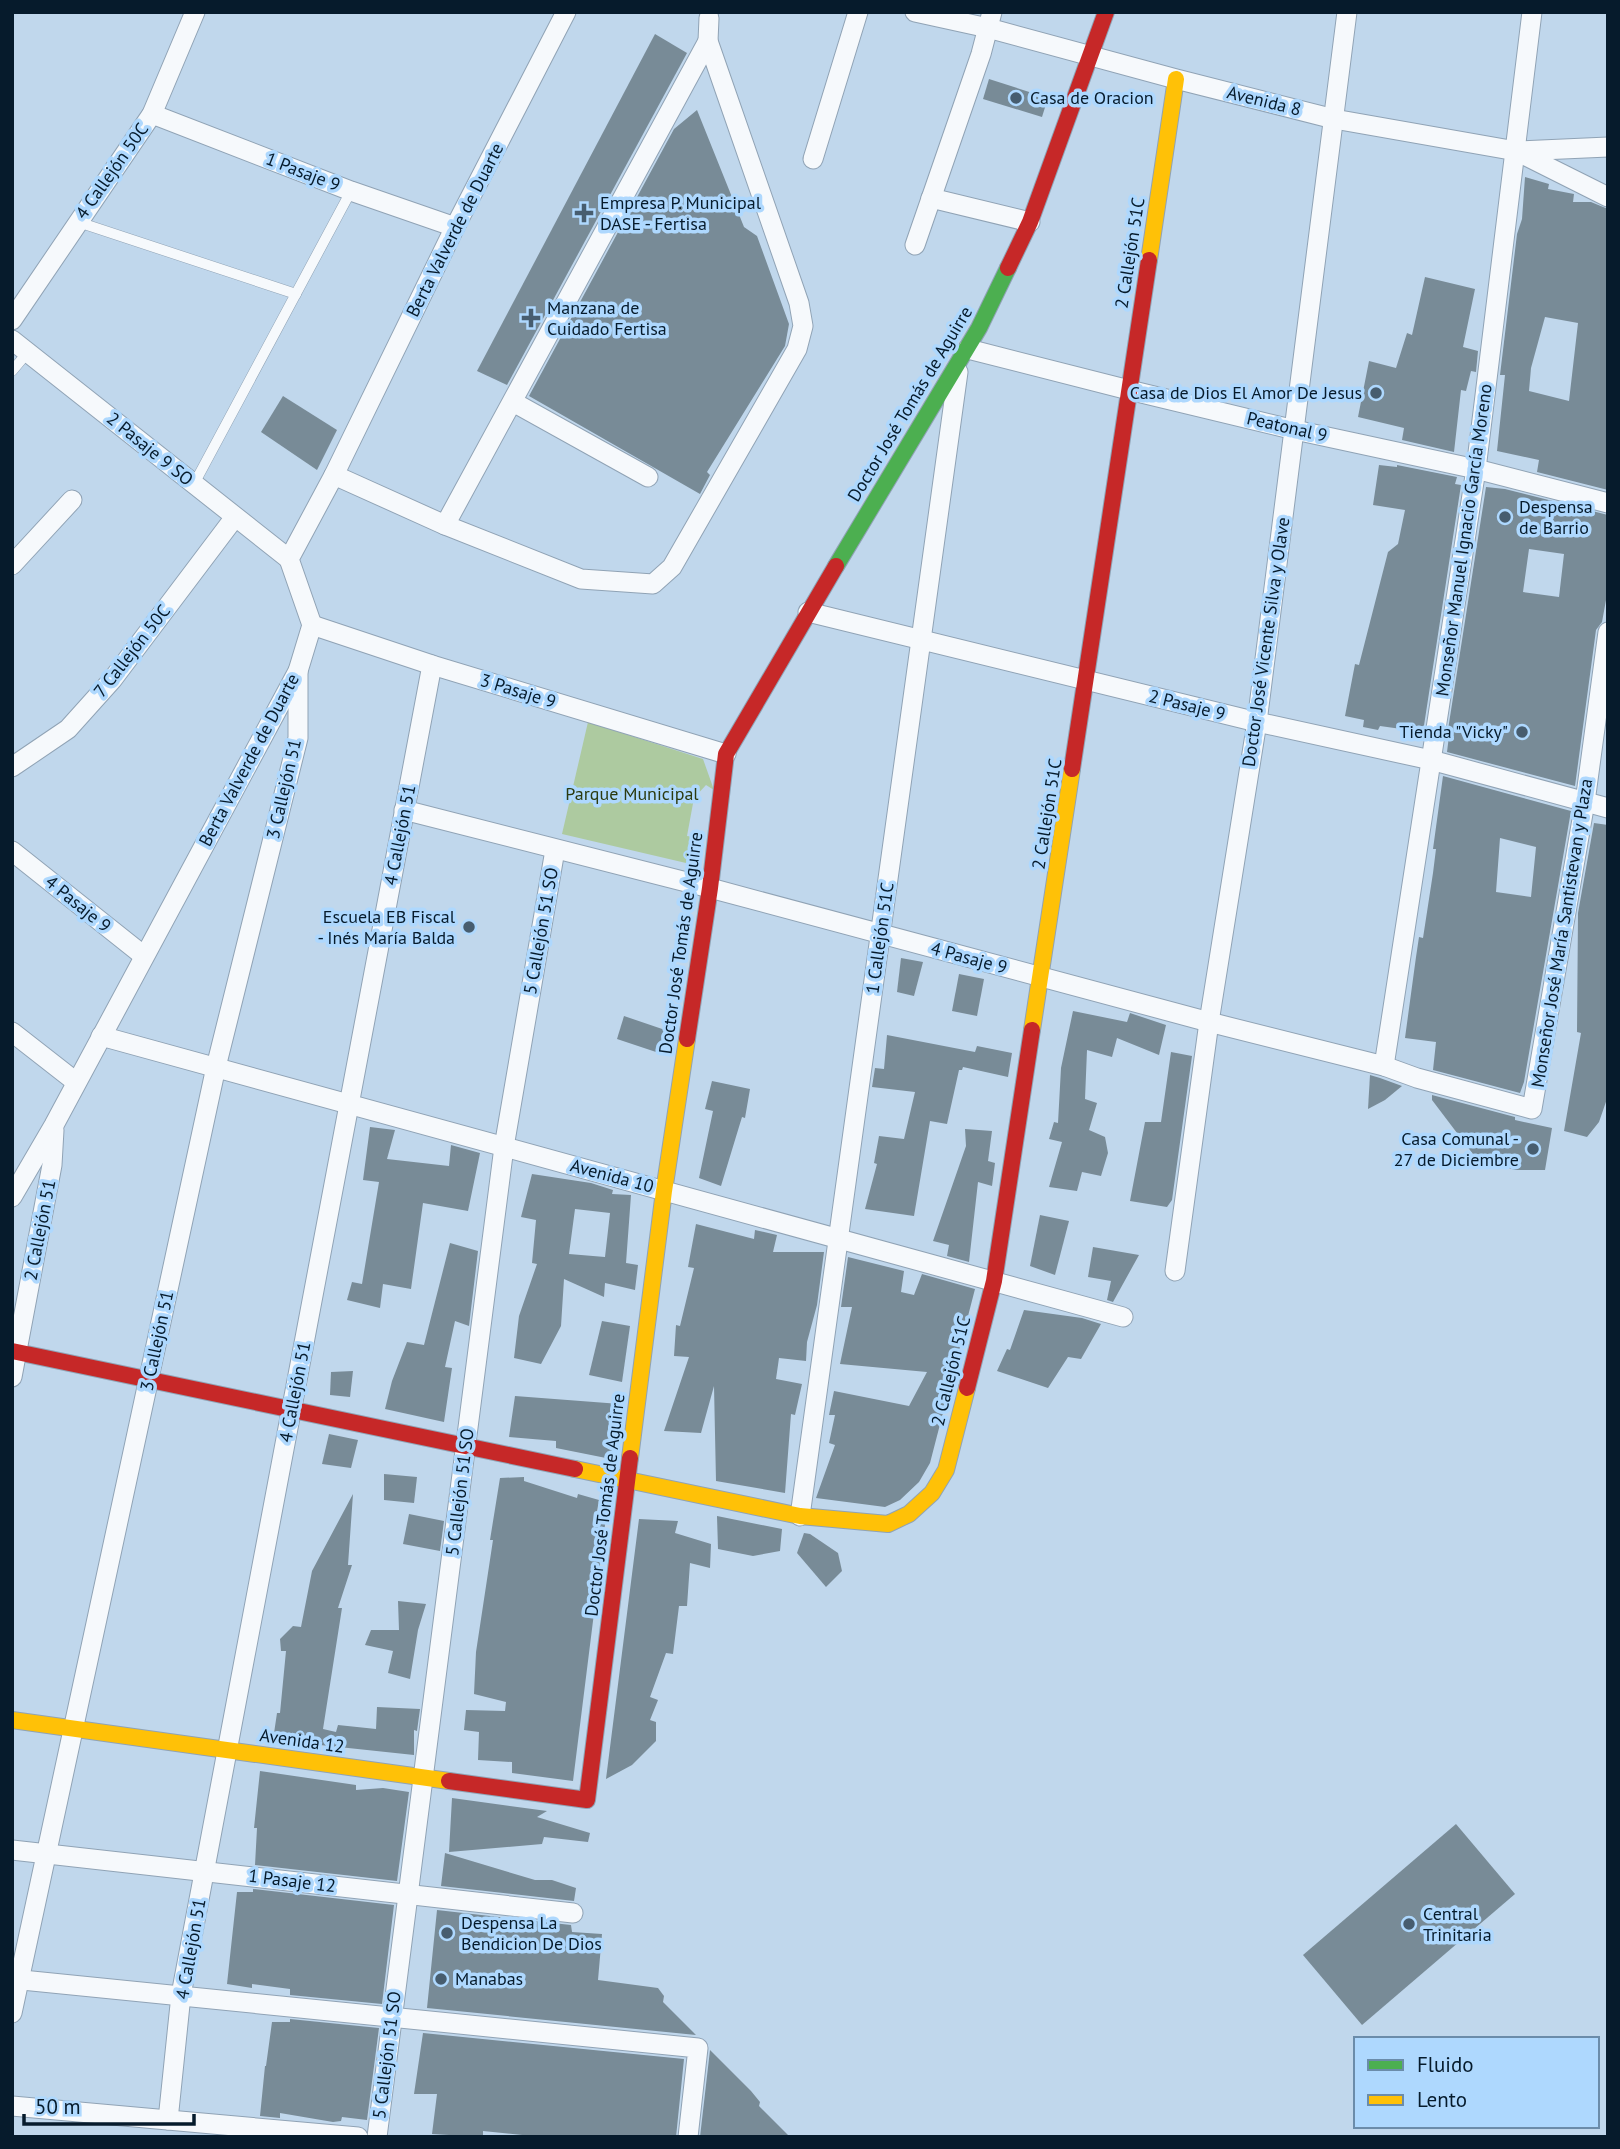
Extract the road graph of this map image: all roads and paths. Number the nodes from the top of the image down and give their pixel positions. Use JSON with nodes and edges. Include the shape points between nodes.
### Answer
{"nodes":[{"id":1,"x":195,"y":12,"type":"edge"},
{"id":2,"x":566,"y":12,"type":"edge"},
{"id":3,"x":858,"y":12,"type":"edge"},
{"id":4,"x":915,"y":12,"type":"edge"},
{"id":5,"x":1106,"y":12,"type":"edge"},
{"id":6,"x":1347,"y":12,"type":"edge"},
{"id":7,"x":1532,"y":12,"type":"edge"},
{"id":8,"x":707,"y":14,"type":"edge"},
{"id":9,"x":990,"y":20,"type":"edge"},
{"id":10,"x":708,"y":41,"type":"junction"},
{"id":11,"x":1091,"y":56,"type":"junction"},
{"id":12,"x":1177,"y":79,"type":"junction"},
{"id":13,"x":152,"y":114,"type":"junction"},
{"id":14,"x":1334,"y":119,"type":"junction"},
{"id":15,"x":1608,"y":147,"type":"edge"},
{"id":16,"x":1516,"y":151,"type":"junction"},
{"id":17,"x":813,"y":159,"type":"dead end"},
{"id":18,"x":351,"y":191,"type":"junction"},
{"id":19,"x":1608,"y":197,"type":"edge"},
{"id":20,"x":931,"y":198,"type":"junction"},
{"id":21,"x":77,"y":222,"type":"junction"},
{"id":22,"x":1030,"y":222,"type":"junction"},
{"id":23,"x":455,"y":227,"type":"junction"},
{"id":24,"x":915,"y":245,"type":"dead end"},
{"id":25,"x":296,"y":294,"type":"junction"},
{"id":26,"x":12,"y":320,"type":"edge"},
{"id":27,"x":12,"y":340,"type":"edge"},
{"id":28,"x":29,"y":352,"type":"junction"},
{"id":29,"x":964,"y":355,"type":"junction"},
{"id":30,"x":12,"y":371,"type":"edge"},
{"id":31,"x":1129,"y":390,"type":"junction"},
{"id":32,"x":513,"y":402,"type":"junction"},
{"id":33,"x":1295,"y":430,"type":"junction"},
{"id":34,"x":1476,"y":469,"type":"junction"},
{"id":35,"x":334,"y":475,"type":"junction"},
{"id":36,"x":649,"y":477,"type":"dead end"},
{"id":37,"x":194,"y":484,"type":"junction"},
{"id":38,"x":72,"y":500,"type":"dead end"},
{"id":39,"x":1608,"y":503,"type":"edge"},
{"id":40,"x":235,"y":517,"type":"junction"},
{"id":41,"x":445,"y":525,"type":"junction"},
{"id":42,"x":289,"y":559,"type":"junction"},
{"id":43,"x":12,"y":565,"type":"edge"},
{"id":44,"x":808,"y":612,"type":"junction"},
{"id":45,"x":312,"y":625,"type":"junction"},
{"id":46,"x":1608,"y":632,"type":"edge"},
{"id":47,"x":921,"y":639,"type":"junction"},
{"id":48,"x":432,"y":665,"type":"junction"},
{"id":49,"x":298,"y":671,"type":"junction"},
{"id":50,"x":1087,"y":680,"type":"junction"},
{"id":51,"x":1257,"y":722,"type":"junction"},
{"id":52,"x":726,"y":754,"type":"junction"},
{"id":53,"x":1431,"y":760,"type":"junction"},
{"id":54,"x":12,"y":767,"type":"edge"},
{"id":55,"x":1585,"y":802,"type":"junction"},
{"id":56,"x":1608,"y":807,"type":"edge"},
{"id":57,"x":404,"y":810,"type":"junction"},
{"id":58,"x":555,"y":850,"type":"junction"},
{"id":59,"x":12,"y":851,"type":"edge"},
{"id":60,"x":710,"y":888,"type":"junction"},
{"id":61,"x":880,"y":934,"type":"junction"},
{"id":62,"x":144,"y":956,"type":"junction"},
{"id":63,"x":1041,"y":977,"type":"junction"},
{"id":64,"x":1209,"y":1022,"type":"junction"},
{"id":65,"x":12,"y":1032,"type":"edge"},
{"id":66,"x":101,"y":1036,"type":"junction"},
{"id":67,"x":1384,"y":1066,"type":"junction"},
{"id":68,"x":216,"y":1067,"type":"junction"},
{"id":69,"x":76,"y":1082,"type":"junction"},
{"id":70,"x":349,"y":1105,"type":"junction"},
{"id":71,"x":1532,"y":1109,"type":"joint"},
{"id":72,"x":54,"y":1125,"type":"junction"},
{"id":73,"x":504,"y":1147,"type":"junction"},
{"id":74,"x":664,"y":1191,"type":"junction"},
{"id":75,"x":12,"y":1197,"type":"edge"},
{"id":76,"x":838,"y":1237,"type":"junction"},
{"id":77,"x":1175,"y":1271,"type":"dead end"},
{"id":78,"x":994,"y":1281,"type":"junction"},
{"id":79,"x":1123,"y":1317,"type":"dead end"},
{"id":80,"x":15,"y":1352,"type":"edge"},
{"id":81,"x":12,"y":1377,"type":"edge"},
{"id":82,"x":148,"y":1380,"type":"junction"},
{"id":83,"x":292,"y":1410,"type":"junction"},
{"id":84,"x":466,"y":1446,"type":"junction"},
{"id":85,"x":628,"y":1480,"type":"junction"},
{"id":86,"x":800,"y":1516,"type":"junction"},
{"id":87,"x":12,"y":1720,"type":"edge"},
{"id":88,"x":74,"y":1728,"type":"junction"},
{"id":89,"x":228,"y":1750,"type":"junction"},
{"id":90,"x":423,"y":1777,"type":"junction"},
{"id":91,"x":587,"y":1800,"type":"joint"},
{"id":92,"x":12,"y":1850,"type":"edge"},
{"id":93,"x":47,"y":1854,"type":"junction"},
{"id":94,"x":205,"y":1871,"type":"junction"},
{"id":95,"x":408,"y":1894,"type":"junction"},
{"id":96,"x":572,"y":1913,"type":"dead end"},
{"id":97,"x":16,"y":1979,"type":"edge"},
{"id":98,"x":181,"y":1995,"type":"junction"},
{"id":99,"x":12,"y":2013,"type":"edge"},
{"id":100,"x":392,"y":2017,"type":"junction"},
{"id":101,"x":12,"y":2106,"type":"edge"},
{"id":102,"x":168,"y":2120,"type":"junction"},
{"id":103,"x":358,"y":2137,"type":"edge"},
{"id":104,"x":377,"y":2137,"type":"edge"},
{"id":105,"x":688,"y":2137,"type":"edge"}],
"edges":[{"from":1,"to":13,"type":"street","name":"4 Callejón 50C"},
{"from":2,"to":23,"type":"street","name":"Berta Valverde de Duarte"},
{"from":3,"to":17,"type":"street"},
{"from":4,"to":9,"type":"street","name":"Avenida 8"},
{"from":5,"to":11,"type":"street","name":"Doctor José Tomás de Aguirre"},
{"from":6,"to":14,"type":"street","name":"Doctor José Vicente Silva y Olave"},
{"from":7,"to":16,"type":"street","name":"Monseñor Manuel Ignacio García Moreno"},
{"from":8,"to":10,"type":"street"},
{"from":9,"to":11,"type":"street","name":"Avenida 8"},
{"from":9,"to":20,"type":"street"},
{"from":10,"to":32,"type":"street"},
{"from":10,"to":41,"type":"street","via":[[799,303],[803,326],[797,349],[672,567],[653,584],[581,579]]},
{"from":11,"to":12,"type":"street","name":"Avenida 8"},
{"from":11,"to":22,"type":"street","name":"Doctor José Tomás de Aguirre"},
{"from":12,"to":14,"type":"street","name":"Avenida 8"},
{"from":12,"to":31,"type":"street","name":"2 Callejón 51C"},
{"from":13,"to":18,"type":"street","name":"1 Pasaje 9"},
{"from":13,"to":21,"type":"street","name":"4 Callejón 50C"},
{"from":14,"to":16,"type":"street","name":"Avenida 8"},
{"from":14,"to":33,"type":"street","name":"Doctor José Vicente Silva y Olave"},
{"from":15,"to":16,"type":"street"},
{"from":16,"to":19,"type":"street","name":"Avenida 8"},
{"from":16,"to":34,"type":"street","name":"Monseñor Manuel Ignacio García Moreno"},
{"from":18,"to":23,"type":"street","name":"1 Pasaje 9"},
{"from":18,"to":25,"type":"lane"},
{"from":20,"to":22,"type":"street"},
{"from":20,"to":24,"type":"street"},
{"from":21,"to":25,"type":"lane"},
{"from":21,"to":26,"type":"street","name":"4 Callejón 50C"},
{"from":22,"to":29,"type":"street","name":"Doctor José Tomás de Aguirre"},
{"from":23,"to":35,"type":"street","name":"Berta Valverde de Duarte"},
{"from":25,"to":37,"type":"lane"},
{"from":27,"to":28,"type":"street","name":"2 Pasaje 9 SO"},
{"from":28,"to":30,"type":"lane"},
{"from":28,"to":37,"type":"street","name":"2 Pasaje 9 SO"},
{"from":29,"to":31,"type":"street","name":"Peatonal 9"},
{"from":29,"to":44,"type":"street","name":"Doctor José Tomás de Aguirre"},
{"from":29,"to":47,"type":"street","name":"1 Callejón 51C"},
{"from":31,"to":33,"type":"street","name":"Peatonal 9"},
{"from":31,"to":50,"type":"street","name":"2 Callejón 51C"},
{"from":32,"to":36,"type":"street"},
{"from":32,"to":41,"type":"street"},
{"from":33,"to":34,"type":"street","name":"Peatonal 9"},
{"from":33,"to":51,"type":"street","name":"Doctor José Vicente Silva y Olave"},
{"from":34,"to":39,"type":"street","name":"Peatonal 9"},
{"from":34,"to":53,"type":"street","name":"Monseñor Manuel Ignacio García Moreno"},
{"from":35,"to":41,"type":"street"},
{"from":35,"to":42,"type":"street","name":"Berta Valverde de Duarte"},
{"from":37,"to":40,"type":"street","name":"2 Pasaje 9 SO"},
{"from":38,"to":43,"type":"street"},
{"from":40,"to":42,"type":"street","name":"2 Pasaje 9 SO"},
{"from":40,"to":54,"type":"street","name":"7 Callejón 50C","via":[[112,680],[68,729]]},
{"from":42,"to":45,"type":"street"},
{"from":44,"to":47,"type":"street","name":"2 Pasaje 9"},
{"from":44,"to":52,"type":"street","name":"Doctor José Tomás de Aguirre"},
{"from":45,"to":48,"type":"street","name":"3 Pasaje 9"},
{"from":45,"to":49,"type":"street","name":"Berta Valverde de Duarte"},
{"from":46,"to":55,"type":"street","name":"Monseñor José María Santistevan y Plaza"},
{"from":47,"to":50,"type":"street","name":"2 Pasaje 9"},
{"from":47,"to":61,"type":"street","name":"1 Callejón 51C"},
{"from":48,"to":52,"type":"street","name":"3 Pasaje 9"},
{"from":48,"to":57,"type":"street","name":"4 Callejón 51"},
{"from":49,"to":62,"type":"street","name":"Berta Valverde de Duarte"},
{"from":49,"to":68,"type":"street","name":"3 Callejón 51","via":[[298,738]]},
{"from":50,"to":51,"type":"street","name":"2 Pasaje 9"},
{"from":50,"to":63,"type":"street","name":"2 Callejón 51C"},
{"from":51,"to":53,"type":"street","name":"2 Pasaje 9"},
{"from":51,"to":64,"type":"street","name":"Doctor José Vicente Silva y Olave"},
{"from":52,"to":60,"type":"street","name":"Doctor José Tomás de Aguirre"},
{"from":53,"to":55,"type":"street","name":"2 Pasaje 9"},
{"from":53,"to":67,"type":"street","name":"Monseñor Manuel Ignacio García Moreno"},
{"from":55,"to":56,"type":"street","name":"2 Pasaje 9"},
{"from":55,"to":71,"type":"street","name":"Monseñor José María Santistevan y Plaza"},
{"from":57,"to":58,"type":"street","name":"4 Pasaje 9"},
{"from":57,"to":70,"type":"street","name":"4 Callejón 51"},
{"from":58,"to":60,"type":"street","name":"4 Pasaje 9"},
{"from":58,"to":73,"type":"street","name":"5 Callejón 51 SO"},
{"from":59,"to":62,"type":"street","name":"4 Pasaje 9"},
{"from":60,"to":61,"type":"street","name":"4 Pasaje 9"},
{"from":60,"to":74,"type":"street","name":"Doctor José Tomás de Aguirre"},
{"from":61,"to":63,"type":"street","name":"4 Pasaje 9"},
{"from":61,"to":76,"type":"street","name":"1 Callejón 51C"},
{"from":62,"to":66,"type":"street","name":"Berta Valverde de Duarte"},
{"from":63,"to":64,"type":"street","name":"4 Pasaje 9"},
{"from":63,"to":78,"type":"street","name":"2 Callejón 51C"},
{"from":64,"to":67,"type":"street","name":"4 Pasaje 9"},
{"from":64,"to":77,"type":"street","name":"Doctor José Vicente Silva y Olave"},
{"from":65,"to":69,"type":"street"},
{"from":66,"to":68,"type":"street","name":"Avenida 10"},
{"from":66,"to":69,"type":"street","name":"Berta Valverde de Duarte"},
{"from":67,"to":71,"type":"street","name":"4 Pasaje 9"},
{"from":68,"to":70,"type":"street","name":"Avenida 10"},
{"from":68,"to":82,"type":"street","name":"3 Callejón 51"},
{"from":69,"to":72,"type":"street","name":"Berta Valverde de Duarte"},
{"from":70,"to":73,"type":"street","name":"Avenida 10"},
{"from":70,"to":83,"type":"street","name":"4 Callejón 51"},
{"from":72,"to":75,"type":"street","name":"Berta Valverde de Duarte"},
{"from":72,"to":80,"type":"street","name":"2 Callejón 51","via":[[52,1165]]},
{"from":73,"to":74,"type":"street","name":"Avenida 10"},
{"from":73,"to":84,"type":"street","name":"5 Callejón 51 SO"},
{"from":74,"to":76,"type":"street","name":"Avenida 10"},
{"from":74,"to":85,"type":"street","name":"Doctor José Tomás de Aguirre"},
{"from":76,"to":78,"type":"street","name":"Avenida 10"},
{"from":76,"to":86,"type":"street","name":"1 Callejón 51C"},
{"from":78,"to":79,"type":"street","name":"Avenida 10"},
{"from":78,"to":86,"type":"street","name":"2 Callejón 51C","via":[[946,1470],[932,1493],[909,1514],[888,1524]]},
{"from":80,"to":81,"type":"street","name":"2 Callejón 51"},
{"from":80,"to":82,"type":"street"},
{"from":82,"to":83,"type":"street"},
{"from":82,"to":88,"type":"street","name":"3 Callejón 51"},
{"from":83,"to":84,"type":"street"},
{"from":83,"to":89,"type":"street","name":"4 Callejón 51"},
{"from":84,"to":85,"type":"street"},
{"from":84,"to":90,"type":"street","name":"5 Callejón 51 SO"},
{"from":85,"to":86,"type":"street"},
{"from":85,"to":91,"type":"street","name":"Doctor José Tomás de Aguirre"},
{"from":87,"to":88,"type":"street","name":"Avenida 12"},
{"from":88,"to":89,"type":"street","name":"Avenida 12"},
{"from":88,"to":93,"type":"street","name":"3 Callejón 51"},
{"from":89,"to":90,"type":"street","name":"Avenida 12"},
{"from":89,"to":94,"type":"street","name":"4 Callejón 51"},
{"from":90,"to":91,"type":"street","name":"Avenida 12"},
{"from":90,"to":95,"type":"street","name":"5 Callejón 51 SO"},
{"from":92,"to":93,"type":"street","name":"1 Pasaje 12"},
{"from":93,"to":94,"type":"street","name":"1 Pasaje 12"},
{"from":93,"to":97,"type":"street","name":"3 Callejón 51"},
{"from":94,"to":95,"type":"street","name":"1 Pasaje 12"},
{"from":94,"to":98,"type":"street","name":"4 Callejón 51"},
{"from":95,"to":96,"type":"street","name":"1 Pasaje 12"},
{"from":95,"to":100,"type":"street","name":"5 Callejón 51 SO"},
{"from":97,"to":98,"type":"street"},
{"from":97,"to":99,"type":"street","name":"3 Callejón 51"},
{"from":98,"to":100,"type":"street"},
{"from":98,"to":102,"type":"street","name":"4 Callejón 51"},
{"from":100,"to":104,"type":"street","name":"5 Callejón 51 SO"},
{"from":100,"to":105,"type":"street","via":[[698,2048]]},
{"from":101,"to":102,"type":"street"},
{"from":102,"to":103,"type":"street"}]}
